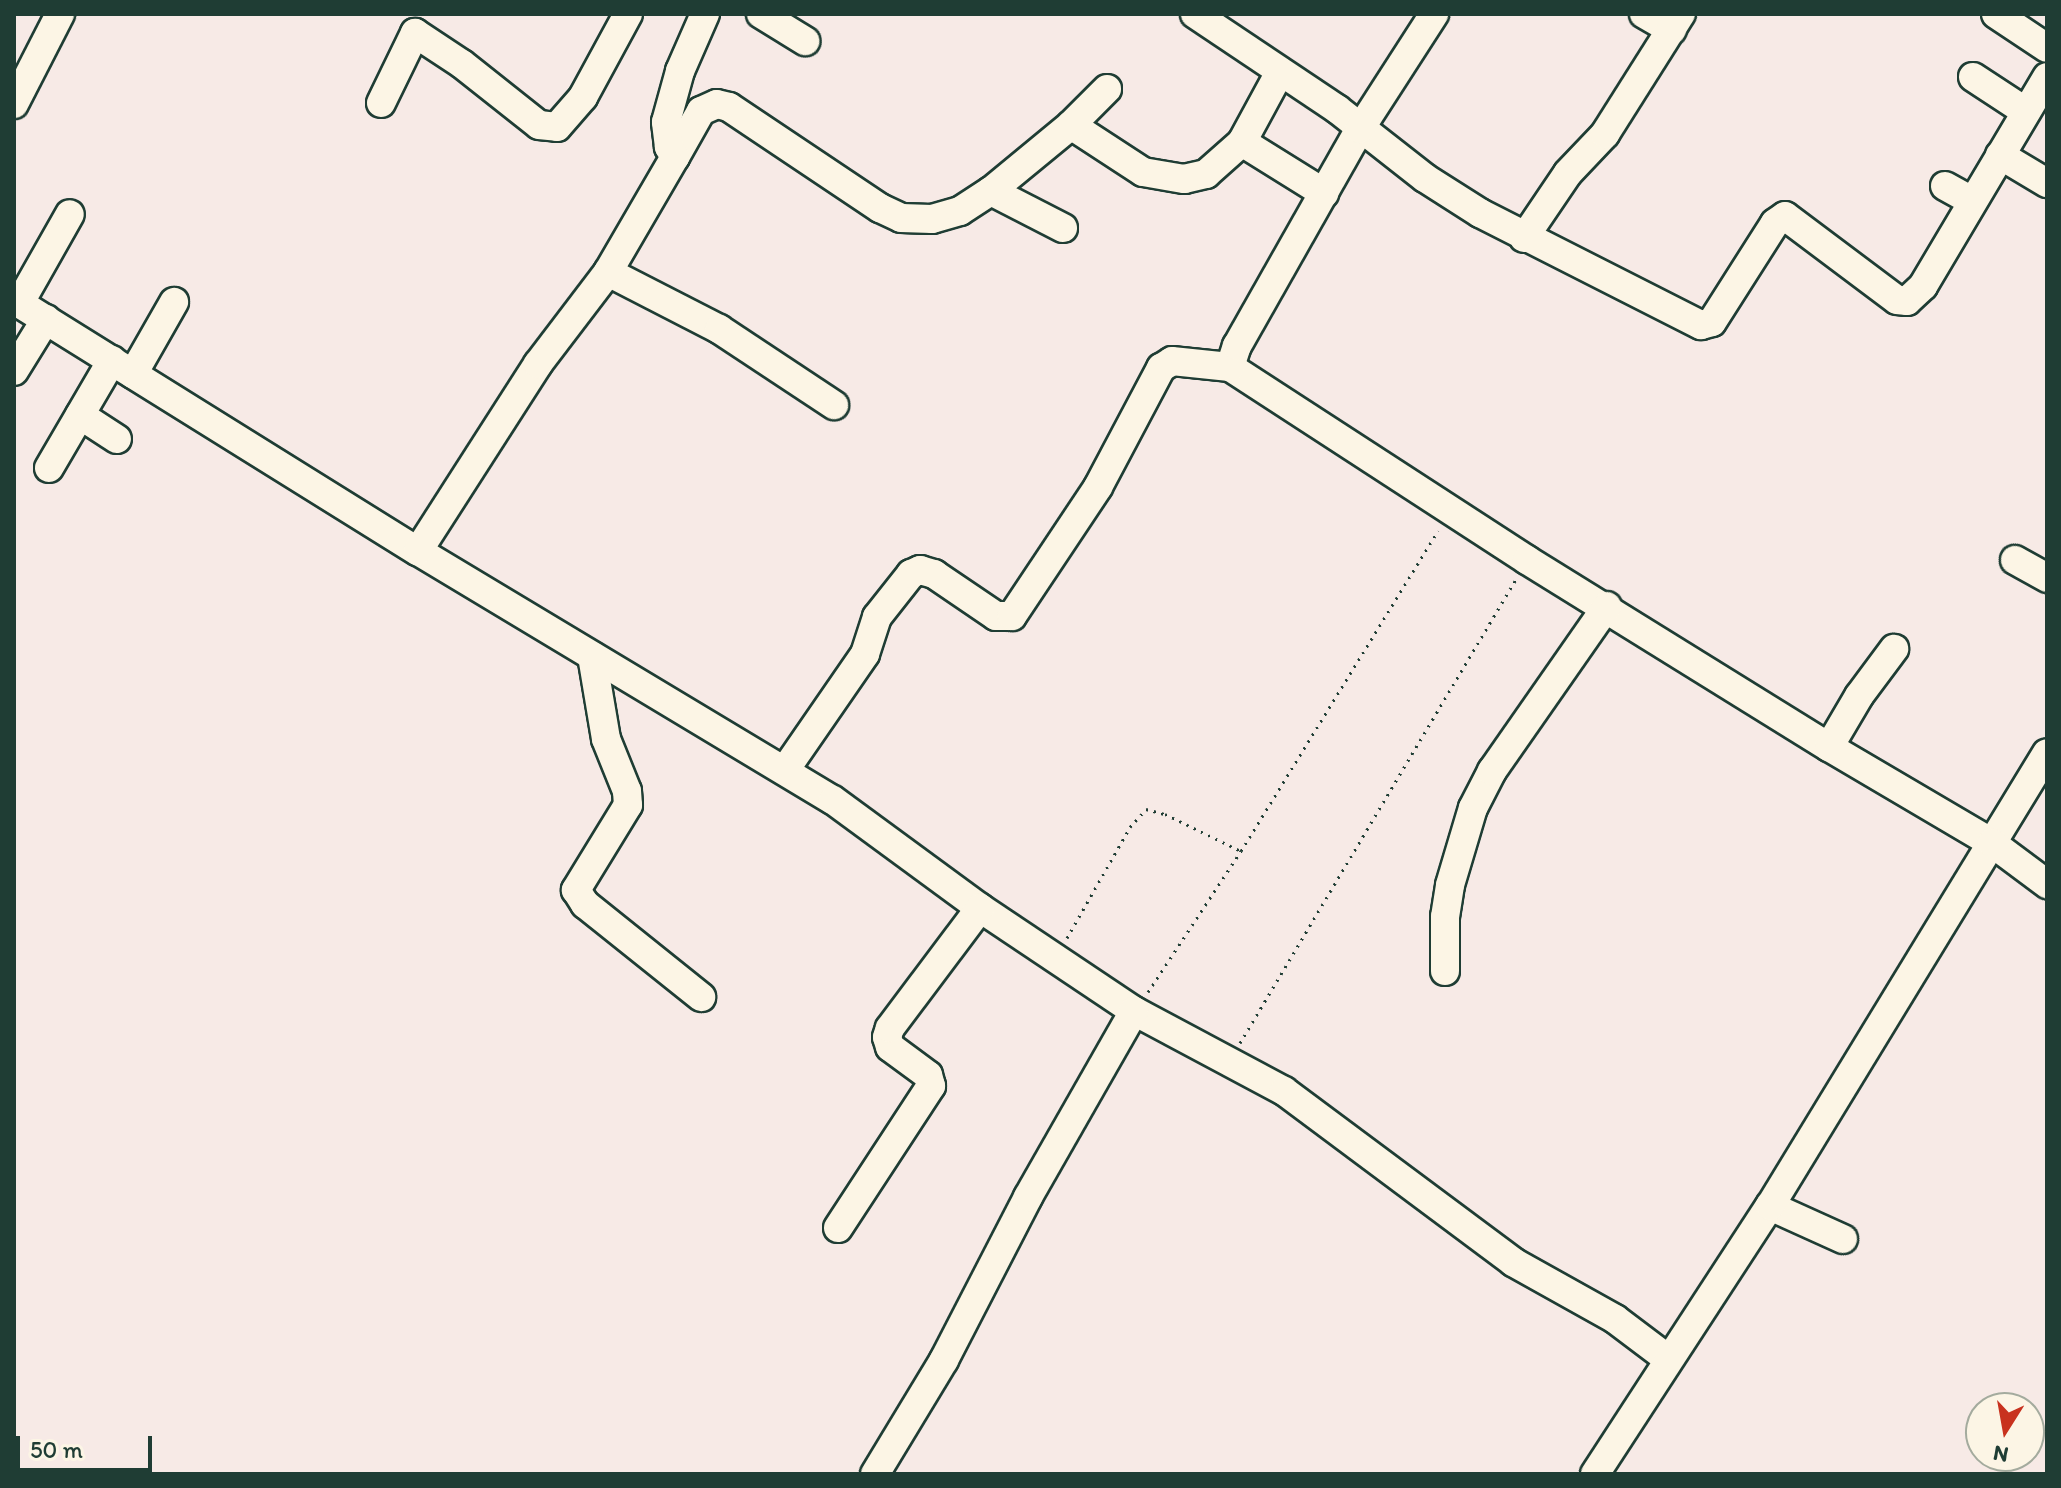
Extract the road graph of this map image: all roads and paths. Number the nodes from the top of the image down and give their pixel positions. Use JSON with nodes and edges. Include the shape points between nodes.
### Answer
{"nodes":[{"id":1,"x":60,"y":14,"type":"edge"},
{"id":2,"x":628,"y":14,"type":"edge"},
{"id":3,"x":705,"y":14,"type":"edge"},
{"id":4,"x":761,"y":14,"type":"edge"},
{"id":5,"x":1195,"y":14,"type":"edge"},
{"id":6,"x":1434,"y":14,"type":"edge"},
{"id":7,"x":1644,"y":14,"type":"edge"},
{"id":8,"x":1996,"y":14,"type":"edge"},
{"id":9,"x":1677,"y":22,"type":"edge"},
{"id":10,"x":420,"y":24,"type":"edge"},
{"id":11,"x":805,"y":41,"type":"dead end"},
{"id":12,"x":2047,"y":48,"type":"edge"},
{"id":13,"x":1280,"y":72,"type":"junction"},
{"id":14,"x":1973,"y":77,"type":"dead end"},
{"id":15,"x":2047,"y":77,"type":"edge"},
{"id":16,"x":1107,"y":89,"type":"dead end"},
{"id":17,"x":16,"y":96,"type":"edge"},
{"id":18,"x":381,"y":103,"type":"dead end"},
{"id":19,"x":2025,"y":111,"type":"junction"},
{"id":20,"x":1071,"y":125,"type":"junction"},
{"id":21,"x":1360,"y":129,"type":"junction"},
{"id":22,"x":1242,"y":142,"type":"junction"},
{"id":23,"x":2000,"y":155,"type":"junction"},
{"id":24,"x":675,"y":157,"type":"junction"},
{"id":25,"x":2047,"y":183,"type":"edge"},
{"id":26,"x":1945,"y":186,"type":"dead end"},
{"id":27,"x":991,"y":191,"type":"junction"},
{"id":28,"x":1324,"y":193,"type":"junction"},
{"id":29,"x":1972,"y":201,"type":"junction"},
{"id":30,"x":70,"y":214,"type":"dead end"},
{"id":31,"x":1063,"y":228,"type":"dead end"},
{"id":32,"x":1524,"y":238,"type":"junction"},
{"id":33,"x":608,"y":272,"type":"junction"},
{"id":34,"x":17,"y":302,"type":"edge"},
{"id":35,"x":174,"y":302,"type":"dead end"},
{"id":36,"x":46,"y":319,"type":"junction"},
{"id":37,"x":122,"y":367,"type":"junction"},
{"id":38,"x":1230,"y":367,"type":"junction"},
{"id":39,"x":14,"y":371,"type":"edge"},
{"id":40,"x":834,"y":405,"type":"dead end"},
{"id":41,"x":80,"y":415,"type":"junction"},
{"id":42,"x":117,"y":439,"type":"dead end"},
{"id":43,"x":49,"y":468,"type":"dead end"},
{"id":44,"x":1450,"y":511,"type":"junction"},
{"id":45,"x":418,"y":551,"type":"junction"},
{"id":46,"x":1527,"y":560,"type":"junction"},
{"id":47,"x":2015,"y":560,"type":"dead end"},
{"id":48,"x":2047,"y":578,"type":"edge"},
{"id":49,"x":1607,"y":606,"type":"junction"},
{"id":50,"x":1894,"y":649,"type":"dead end"},
{"id":51,"x":592,"y":656,"type":"junction"},
{"id":52,"x":1829,"y":747,"type":"junction"},
{"id":53,"x":2047,"y":753,"type":"edge"},
{"id":54,"x":785,"y":770,"type":"junction"},
{"id":55,"x":1992,"y":843,"type":"junction"},
{"id":56,"x":1241,"y":851,"type":"junction"},
{"id":57,"x":2047,"y":884,"type":"edge"},
{"id":58,"x":980,"y":908,"type":"junction"},
{"id":59,"x":1056,"y":958,"type":"junction"},
{"id":60,"x":1445,"y":971,"type":"dead end"},
{"id":61,"x":701,"y":997,"type":"dead end"},
{"id":62,"x":1134,"y":1011,"type":"junction"},
{"id":63,"x":1230,"y":1060,"type":"junction"},
{"id":64,"x":1770,"y":1206,"type":"junction"},
{"id":65,"x":838,"y":1228,"type":"dead end"},
{"id":66,"x":1843,"y":1239,"type":"dead end"},
{"id":67,"x":1668,"y":1359,"type":"junction"},
{"id":68,"x":875,"y":1474,"type":"edge"},
{"id":69,"x":1595,"y":1474,"type":"edge"}],
"edges":[{"from":1,"to":17,"type":"street"},
{"from":2,"to":10,"type":"street","via":[[575,109],[557,127],[548,128],[462,64]]},
{"from":3,"to":24,"type":"street","via":[[680,71],[666,122]]},
{"from":4,"to":11,"type":"street"},
{"from":5,"to":13,"type":"street"},
{"from":6,"to":21,"type":"street"},
{"from":7,"to":9,"type":"street"},
{"from":8,"to":12,"type":"street"},
{"from":9,"to":32,"type":"street","via":[[1605,134],[1568,173]]},
{"from":10,"to":18,"type":"street"},
{"from":13,"to":21,"type":"street"},
{"from":13,"to":22,"type":"street"},
{"from":14,"to":19,"type":"street"},
{"from":15,"to":19,"type":"street"},
{"from":16,"to":20,"type":"street"},
{"from":19,"to":23,"type":"street"},
{"from":20,"to":22,"type":"street","via":[[1126,163],[1184,179],[1206,174]]},
{"from":20,"to":27,"type":"street"},
{"from":21,"to":28,"type":"street"},
{"from":21,"to":32,"type":"street","via":[[1425,178]]},
{"from":22,"to":28,"type":"street"},
{"from":23,"to":25,"type":"street"},
{"from":23,"to":29,"type":"street"},
{"from":24,"to":27,"type":"street","via":[[701,111],[717,104],[901,218],[932,219],[960,211]]},
{"from":24,"to":33,"type":"street"},
{"from":26,"to":29,"type":"street"},
{"from":27,"to":31,"type":"street"},
{"from":28,"to":38,"type":"street"},
{"from":29,"to":32,"type":"street","via":[[1923,286],[1907,301],[1897,300],[1802,226],[1781,217],[1706,325]]},
{"from":30,"to":34,"type":"street"},
{"from":33,"to":40,"type":"street","via":[[719,329]]},
{"from":33,"to":45,"type":"street","via":[[538,364]]},
{"from":34,"to":36,"type":"street"},
{"from":35,"to":37,"type":"street"},
{"from":36,"to":37,"type":"street"},
{"from":36,"to":39,"type":"street"},
{"from":37,"to":41,"type":"street"},
{"from":37,"to":45,"type":"street"},
{"from":38,"to":44,"type":"street"},
{"from":38,"to":54,"type":"street","via":[[1172,361],[1161,368],[1098,487],[1012,616],[996,616],[934,574],[911,574],[877,617],[865,654]]},
{"from":41,"to":42,"type":"street"},
{"from":41,"to":43,"type":"street"},
{"from":44,"to":46,"type":"street"},
{"from":44,"to":56,"type":"path"},
{"from":45,"to":51,"type":"street"},
{"from":46,"to":49,"type":"street"},
{"from":46,"to":63,"type":"path"},
{"from":47,"to":48,"type":"street"},
{"from":49,"to":52,"type":"street"},
{"from":49,"to":60,"type":"street","via":[[1492,771],[1473,808],[1450,885]]},
{"from":50,"to":52,"type":"street"},
{"from":51,"to":54,"type":"street"},
{"from":51,"to":61,"type":"street","via":[[606,739],[628,805],[576,890],[585,904]]},
{"from":52,"to":55,"type":"street"},
{"from":53,"to":55,"type":"street"},
{"from":54,"to":58,"type":"street"},
{"from":55,"to":57,"type":"street"},
{"from":55,"to":64,"type":"street"},
{"from":56,"to":59,"type":"path","via":[[1146,809]]},
{"from":56,"to":62,"type":"path"},
{"from":58,"to":59,"type":"street"},
{"from":58,"to":65,"type":"street","via":[[890,1028],[890,1047],[928,1075],[931,1086]]},
{"from":59,"to":62,"type":"street"},
{"from":62,"to":63,"type":"street"},
{"from":62,"to":68,"type":"street","via":[[1028,1197],[944,1360]]},
{"from":63,"to":67,"type":"street","via":[[1295,1099],[1513,1262],[1615,1319]]},
{"from":64,"to":66,"type":"street"},
{"from":64,"to":67,"type":"street"},
{"from":67,"to":69,"type":"street"}]}
